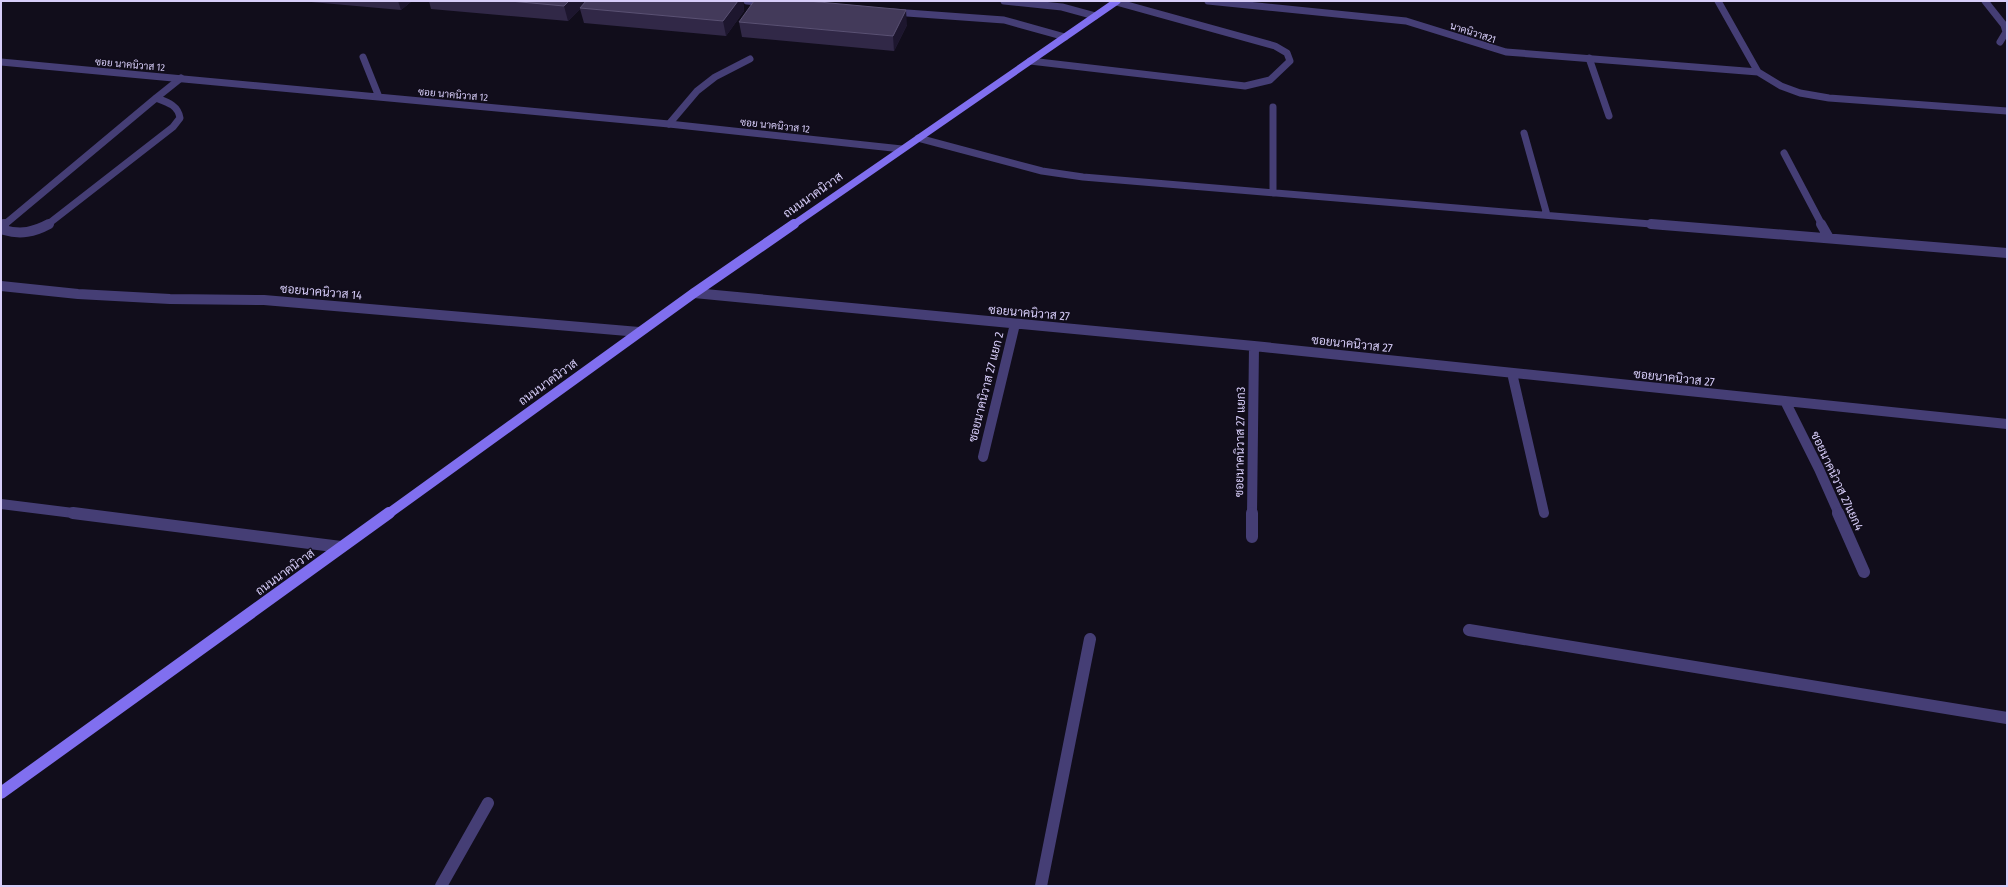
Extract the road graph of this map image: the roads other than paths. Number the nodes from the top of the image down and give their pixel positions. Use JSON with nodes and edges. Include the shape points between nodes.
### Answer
{"nodes":[{"id":1,"x":748,"y":1,"type":"edge"},
{"id":2,"x":1004,"y":1,"type":"edge"},
{"id":3,"x":1116,"y":1,"type":"edge"},
{"id":4,"x":1208,"y":1,"type":"edge"},
{"id":5,"x":1718,"y":1,"type":"edge"},
{"id":6,"x":1985,"y":1,"type":"edge"},
{"id":7,"x":777,"y":3,"type":"edge"},
{"id":8,"x":882,"y":11,"type":"edge"},
{"id":9,"x":1095,"y":16,"type":"junction"},
{"id":10,"x":1065,"y":36,"type":"junction"},
{"id":11,"x":2000,"y":42,"type":"dead end"},
{"id":12,"x":363,"y":57,"type":"dead end"},
{"id":13,"x":1589,"y":58,"type":"junction"},
{"id":14,"x":750,"y":59,"type":"dead end"},
{"id":15,"x":1030,"y":61,"type":"junction"},
{"id":16,"x":1,"y":62,"type":"edge"},
{"id":17,"x":1758,"y":72,"type":"junction"},
{"id":18,"x":181,"y":78,"type":"junction"},
{"id":19,"x":379,"y":97,"type":"junction"},
{"id":20,"x":156,"y":98,"type":"junction"},
{"id":21,"x":1272,"y":107,"type":"dead end"},
{"id":22,"x":2007,"y":112,"type":"edge"},
{"id":23,"x":1609,"y":116,"type":"dead end"},
{"id":24,"x":669,"y":124,"type":"junction"},
{"id":25,"x":1524,"y":133,"type":"dead end"},
{"id":26,"x":918,"y":138,"type":"junction"},
{"id":27,"x":902,"y":149,"type":"junction"},
{"id":28,"x":1784,"y":153,"type":"dead end"},
{"id":29,"x":1273,"y":193,"type":"junction"},
{"id":30,"x":1547,"y":215,"type":"junction"},
{"id":31,"x":1829,"y":238,"type":"junction"},
{"id":32,"x":2007,"y":253,"type":"edge"},
{"id":33,"x":1,"y":286,"type":"edge"},
{"id":34,"x":694,"y":293,"type":"junction"},
{"id":35,"x":1015,"y":324,"type":"junction"},
{"id":36,"x":639,"y":332,"type":"junction"},
{"id":37,"x":1254,"y":346,"type":"junction"},
{"id":38,"x":1512,"y":373,"type":"junction"},
{"id":39,"x":1785,"y":401,"type":"junction"},
{"id":40,"x":2007,"y":424,"type":"edge"},
{"id":41,"x":983,"y":457,"type":"dead end"},
{"id":42,"x":1,"y":504,"type":"edge"},
{"id":43,"x":1544,"y":513,"type":"dead end"},
{"id":44,"x":1252,"y":537,"type":"dead end"},
{"id":45,"x":341,"y":547,"type":"junction"},
{"id":46,"x":1864,"y":572,"type":"dead end"},
{"id":47,"x":1469,"y":630,"type":"dead end"},
{"id":48,"x":1090,"y":639,"type":"dead end"},
{"id":49,"x":2007,"y":718,"type":"edge"},
{"id":50,"x":1,"y":793,"type":"edge"},
{"id":51,"x":488,"y":803,"type":"dead end"},
{"id":52,"x":442,"y":886,"type":"edge"},
{"id":53,"x":1041,"y":886,"type":"edge"}],
"edges":[{"from":1,"to":7,"type":"street"},
{"from":2,"to":9,"type":"street","via":[[1062,7]]},
{"from":3,"to":9,"type":"main road","name":"ถนนนาคนิวาส"},
{"from":3,"to":15,"type":"street","via":[[1275,46],[1287,53],[1290,61],[1271,80],[1245,86]]},
{"from":4,"to":13,"type":"street","name":"นาคนิวาส21","via":[[1406,21],[1506,52]]},
{"from":5,"to":17,"type":"street"},
{"from":6,"to":11,"type":"street","via":[[2004,25],[2006,32]]},
{"from":8,"to":10,"type":"street","via":[[1004,20]]},
{"from":9,"to":10,"type":"main road","name":"ถนนนาคนิวาส"},
{"from":10,"to":15,"type":"main road","name":"ถนนนาคนิวาส"},
{"from":12,"to":19,"type":"street"},
{"from":13,"to":17,"type":"street","name":"นาคนิวาส21"},
{"from":13,"to":23,"type":"street"},
{"from":14,"to":24,"type":"street","via":[[715,77],[697,91]]},
{"from":15,"to":26,"type":"main road","name":"ถนนนาคนิวาส"},
{"from":16,"to":18,"type":"street","name":"ซอย นาคนิวาส 12"},
{"from":17,"to":22,"type":"street","via":[[1781,86],[1800,93],[1829,98]]},
{"from":18,"to":19,"type":"street","name":"ซอย นาคนิวาส 12"},
{"from":18,"to":20,"type":"street"},
{"from":19,"to":24,"type":"street","name":"ซอย นาคนิวาส 12"},
{"from":20,"to":20,"type":"street","via":[[4,223],[4,230],[13,234],[25,234],[52,222],[173,127],[180,118],[180,112],[174,105]]},
{"from":21,"to":29,"type":"street"},
{"from":24,"to":27,"type":"street","name":"ซอย นาคนิวาส 12"},
{"from":25,"to":30,"type":"street"},
{"from":26,"to":27,"type":"main road","name":"ถนนนาคนิวาส"},
{"from":26,"to":29,"type":"street","via":[[1042,171],[1083,177]]},
{"from":27,"to":34,"type":"main road","name":"ถนนนาคนิวาส"},
{"from":28,"to":31,"type":"street"},
{"from":29,"to":30,"type":"street"},
{"from":30,"to":31,"type":"street"},
{"from":31,"to":32,"type":"street"},
{"from":33,"to":36,"type":"street","name":"ซอยนาคนิวาส 14","via":[[78,294],[170,299],[264,300]]},
{"from":34,"to":35,"type":"street","name":"ซอยนาคนิวาส 27"},
{"from":34,"to":36,"type":"main road","name":"ถนนนาคนิวาส"},
{"from":35,"to":37,"type":"street","name":"ซอยนาคนิวาส 27"},
{"from":35,"to":41,"type":"street","name":"ซอยนาคนิวาส 27 แยก 2"},
{"from":36,"to":45,"type":"main road","name":"ถนนนาคนิวาส"},
{"from":37,"to":38,"type":"street","name":"ซอยนาคนิวาส 27"},
{"from":37,"to":44,"type":"street","name":"ซอยนาคนิวาส 27 แยก3"},
{"from":38,"to":39,"type":"street","name":"ซอยนาคนิวาส 27"},
{"from":38,"to":43,"type":"street"},
{"from":39,"to":40,"type":"street","name":"ซอยนาคนิวาส 27"},
{"from":39,"to":46,"type":"street","name":"ซอยนาคนิวาส 27แยก4","via":[[1820,469]]},
{"from":42,"to":45,"type":"street"},
{"from":45,"to":50,"type":"main road","name":"ถนนนาคนิวาส"},
{"from":47,"to":49,"type":"street"},
{"from":48,"to":53,"type":"street"},
{"from":51,"to":52,"type":"street"}]}
